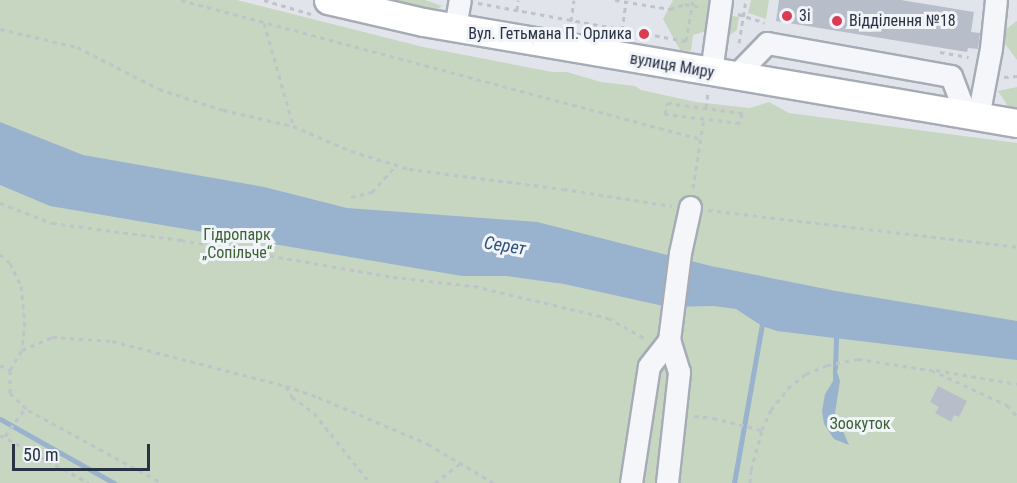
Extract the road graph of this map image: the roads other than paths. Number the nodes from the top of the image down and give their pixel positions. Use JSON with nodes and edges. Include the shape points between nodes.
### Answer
{"nodes":[{"id":1,"x":328,"y":0,"type":"edge"},
{"id":2,"x":995,"y":0,"type":"edge"},
{"id":3,"x":466,"y":1,"type":"edge"},
{"id":4,"x":720,"y":5,"type":"edge"},
{"id":5,"x":455,"y":27,"type":"junction"},
{"id":6,"x":723,"y":74,"type":"junction"},
{"id":7,"x":972,"y":116,"type":"junction"},
{"id":8,"x":1017,"y":123,"type":"edge"},
{"id":9,"x":690,"y":207,"type":"road end"},
{"id":10,"x":669,"y":340,"type":"junction"},
{"id":11,"x":643,"y":409,"type":"junction"},
{"id":12,"x":676,"y":414,"type":"junction"},
{"id":13,"x":632,"y":483,"type":"edge"},
{"id":14,"x":667,"y":483,"type":"edge"}],
"edges":[{"from":1,"to":5,"type":"main road","name":"вулиця Миру"},
{"from":2,"to":7,"type":"street","via":[[991,48]]},
{"from":3,"to":5,"type":"street"},
{"from":4,"to":6,"type":"street"},
{"from":5,"to":6,"type":"main road","name":"вулиця Миру"},
{"from":6,"to":7,"type":"main road","name":"вулиця Миру"},
{"from":6,"to":7,"type":"street","via":[[767,43],[951,76]]},
{"from":7,"to":8,"type":"main road","name":"вулиця Миру"},
{"from":9,"to":10,"type":"street"},
{"from":10,"to":11,"type":"street","via":[[649,366]]},
{"from":10,"to":12,"type":"street","via":[[679,372]]},
{"from":11,"to":12,"type":"street"},
{"from":11,"to":13,"type":"street"},
{"from":12,"to":14,"type":"street"}]}
